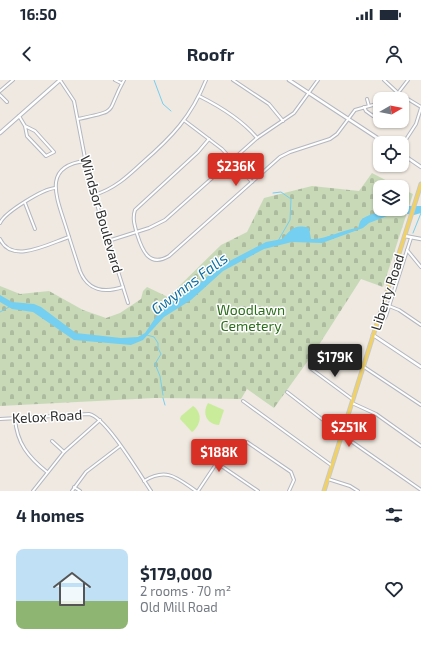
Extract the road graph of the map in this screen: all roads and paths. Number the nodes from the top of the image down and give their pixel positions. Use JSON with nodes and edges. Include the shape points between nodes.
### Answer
{"nodes":[{"id":1,"x":13,"y":80,"type":"edge"},
{"id":2,"x":60,"y":80,"type":"edge"},
{"id":3,"x":115,"y":80,"type":"edge"},
{"id":4,"x":124,"y":80,"type":"edge"},
{"id":5,"x":206,"y":80,"type":"edge"},
{"id":6,"x":233,"y":80,"type":"edge"},
{"id":7,"x":289,"y":80,"type":"edge"},
{"id":8,"x":318,"y":80,"type":"edge"},
{"id":9,"x":384,"y":80,"type":"edge"},
{"id":10,"x":408,"y":80,"type":"edge"},
{"id":11,"x":387,"y":81,"type":"edge"},
{"id":12,"x":122,"y":84,"type":"junction"},
{"id":13,"x":0,"y":91,"type":"edge"},
{"id":14,"x":397,"y":92,"type":"edge"},
{"id":15,"x":399,"y":92,"type":"edge"},
{"id":16,"x":309,"y":93,"type":"junction"},
{"id":17,"x":0,"y":95,"type":"edge"},
{"id":18,"x":199,"y":96,"type":"junction"},
{"id":19,"x":367,"y":99,"type":"dead end"},
{"id":20,"x":409,"y":100,"type":"edge"},
{"id":21,"x":7,"y":102,"type":"dead end"},
{"id":22,"x":373,"y":105,"type":"edge"},
{"id":23,"x":369,"y":106,"type":"junction"},
{"id":24,"x":364,"y":107,"type":"junction"},
{"id":25,"x":421,"y":107,"type":"edge"},
{"id":26,"x":19,"y":116,"type":"junction"},
{"id":27,"x":373,"y":116,"type":"edge"},
{"id":28,"x":347,"y":118,"type":"junction"},
{"id":29,"x":78,"y":119,"type":"junction"},
{"id":30,"x":185,"y":121,"type":"junction"},
{"id":31,"x":283,"y":121,"type":"junction"},
{"id":32,"x":25,"y":126,"type":"junction"},
{"id":33,"x":0,"y":133,"type":"edge"},
{"id":34,"x":374,"y":136,"type":"edge"},
{"id":35,"x":409,"y":136,"type":"edge"},
{"id":36,"x":257,"y":138,"type":"junction"},
{"id":37,"x":209,"y":139,"type":"junction"},
{"id":38,"x":409,"y":159,"type":"edge"},
{"id":39,"x":232,"y":160,"type":"junction"},
{"id":40,"x":85,"y":161,"type":"junction"},
{"id":41,"x":421,"y":167,"type":"edge"},
{"id":42,"x":252,"y":182,"type":"junction"},
{"id":43,"x":421,"y":184,"type":"edge"},
{"id":44,"x":55,"y":188,"type":"junction"},
{"id":45,"x":94,"y":195,"type":"junction"},
{"id":46,"x":25,"y":203,"type":"junction"},
{"id":47,"x":0,"y":223,"type":"edge"},
{"id":48,"x":35,"y":229,"type":"dead end"},
{"id":49,"x":137,"y":232,"type":"junction"},
{"id":50,"x":405,"y":236,"type":"junction"},
{"id":51,"x":69,"y":237,"type":"junction"},
{"id":52,"x":411,"y":238,"type":"junction"},
{"id":53,"x":0,"y":239,"type":"edge"},
{"id":54,"x":421,"y":239,"type":"edge"},
{"id":55,"x":108,"y":241,"type":"junction"},
{"id":56,"x":407,"y":250,"type":"junction"},
{"id":57,"x":421,"y":267,"type":"edge"},
{"id":58,"x":123,"y":287,"type":"junction"},
{"id":59,"x":128,"y":303,"type":"dead end"},
{"id":60,"x":389,"y":306,"type":"junction"},
{"id":61,"x":378,"y":320,"type":"junction"},
{"id":62,"x":421,"y":325,"type":"edge"},
{"id":63,"x":373,"y":334,"type":"junction"},
{"id":64,"x":340,"y":347,"type":"dead end"},
{"id":65,"x":363,"y":366,"type":"junction"},
{"id":66,"x":421,"y":367,"type":"edge"},
{"id":67,"x":310,"y":368,"type":"dead end"},
{"id":68,"x":287,"y":392,"type":"dead end"},
{"id":69,"x":352,"y":399,"type":"junction"},
{"id":70,"x":243,"y":400,"type":"dead end"},
{"id":71,"x":351,"y":403,"type":"junction"},
{"id":72,"x":421,"y":405,"type":"edge"},
{"id":73,"x":15,"y":418,"type":"junction"},
{"id":74,"x":0,"y":419,"type":"edge"},
{"id":75,"x":100,"y":420,"type":"junction"},
{"id":76,"x":341,"y":433,"type":"junction"},
{"id":77,"x":52,"y":441,"type":"dead end"},
{"id":78,"x":248,"y":442,"type":"dead end"},
{"id":79,"x":120,"y":446,"type":"junction"},
{"id":80,"x":228,"y":446,"type":"dead end"},
{"id":81,"x":421,"y":446,"type":"edge"},
{"id":82,"x":64,"y":452,"type":"junction"},
{"id":83,"x":217,"y":463,"type":"junction"},
{"id":84,"x":331,"y":466,"type":"junction"},
{"id":85,"x":47,"y":472,"type":"junction"},
{"id":86,"x":327,"y":479,"type":"junction"},
{"id":87,"x":144,"y":481,"type":"junction"},
{"id":88,"x":74,"y":487,"type":"junction"},
{"id":89,"x":421,"y":490,"type":"edge"},
{"id":90,"x":33,"y":491,"type":"edge"},
{"id":91,"x":72,"y":491,"type":"edge"},
{"id":92,"x":80,"y":491,"type":"edge"},
{"id":93,"x":151,"y":491,"type":"edge"},
{"id":94,"x":197,"y":491,"type":"edge"},
{"id":95,"x":258,"y":491,"type":"edge"},
{"id":96,"x":289,"y":491,"type":"edge"},
{"id":97,"x":324,"y":491,"type":"edge"},
{"id":98,"x":358,"y":491,"type":"edge"}],
"edges":[{"from":1,"to":13,"type":"street"},
{"from":2,"to":26,"type":"street"},
{"from":2,"to":29,"type":"street","name":"Windsor Boulevard","via":[[72,96]]},
{"from":3,"to":12,"type":"street"},
{"from":4,"to":12,"type":"street"},
{"from":5,"to":18,"type":"street"},
{"from":6,"to":31,"type":"street","via":[[269,104]]},
{"from":7,"to":16,"type":"street"},
{"from":8,"to":16,"type":"street"},
{"from":9,"to":11,"type":"street"},
{"from":10,"to":15,"type":"street"},
{"from":11,"to":14,"type":"street"},
{"from":12,"to":29,"type":"street","via":[[113,107],[108,112]]},
{"from":16,"to":28,"type":"street"},
{"from":16,"to":31,"type":"street","via":[[298,109]]},
{"from":17,"to":21,"type":"street"},
{"from":18,"to":30,"type":"street"},
{"from":18,"to":36,"type":"street","via":[[214,104]]},
{"from":19,"to":23,"type":"street"},
{"from":20,"to":25,"type":"street"},
{"from":22,"to":23,"type":"street"},
{"from":23,"to":24,"type":"street"},
{"from":24,"to":27,"type":"street"},
{"from":24,"to":28,"type":"street","via":[[355,110]]},
{"from":25,"to":35,"type":"street"},
{"from":26,"to":32,"type":"street"},
{"from":26,"to":33,"type":"street"},
{"from":28,"to":34,"type":"street"},
{"from":28,"to":42,"type":"street","via":[[337,134],[330,139],[285,154]]},
{"from":29,"to":40,"type":"street","name":"Windsor Boulevard"},
{"from":30,"to":37,"type":"street"},
{"from":30,"to":45,"type":"street","via":[[170,138],[112,189]]},
{"from":31,"to":36,"type":"street"},
{"from":32,"to":32,"type":"street","via":[[34,130],[54,152],[46,156],[26,136]]},
{"from":36,"to":39,"type":"street"},
{"from":37,"to":39,"type":"street"},
{"from":37,"to":49,"type":"street","via":[[137,207],[133,217]]},
{"from":38,"to":41,"type":"street"},
{"from":39,"to":42,"type":"street"},
{"from":39,"to":49,"type":"street","via":[[165,220]]},
{"from":40,"to":44,"type":"street","via":[[65,167]]},
{"from":40,"to":45,"type":"street","name":"Windsor Boulevard"},
{"from":42,"to":49,"type":"street","via":[[167,257],[154,259],[146,255]]},
{"from":43,"to":50,"type":"main road","name":"Liberty Road"},
{"from":44,"to":46,"type":"street","via":[[44,190]]},
{"from":44,"to":51,"type":"street"},
{"from":45,"to":55,"type":"street","name":"Windsor Boulevard"},
{"from":46,"to":47,"type":"street","via":[[6,215]]},
{"from":46,"to":48,"type":"street"},
{"from":49,"to":55,"type":"street"},
{"from":50,"to":52,"type":"street"},
{"from":50,"to":61,"type":"main road","name":"Liberty Road"},
{"from":51,"to":53,"type":"street","via":[[19,252],[7,248]]},
{"from":51,"to":58,"type":"street","via":[[86,282],[102,291]]},
{"from":52,"to":54,"type":"street"},
{"from":52,"to":56,"type":"street"},
{"from":55,"to":58,"type":"street","name":"Windsor Boulevard"},
{"from":56,"to":57,"type":"street"},
{"from":56,"to":60,"type":"street"},
{"from":58,"to":59,"type":"street","name":"Windsor Boulevard"},
{"from":60,"to":61,"type":"street","via":[[385,318]]},
{"from":60,"to":62,"type":"street"},
{"from":61,"to":63,"type":"main road","name":"Liberty Road"},
{"from":63,"to":65,"type":"main road","name":"Liberty Road"},
{"from":63,"to":66,"type":"street"},
{"from":64,"to":65,"type":"street","via":[[350,358]]},
{"from":65,"to":69,"type":"main road","name":"Liberty Road"},
{"from":65,"to":72,"type":"street"},
{"from":67,"to":69,"type":"street"},
{"from":68,"to":76,"type":"street"},
{"from":69,"to":71,"type":"main road","name":"Liberty Road"},
{"from":70,"to":84,"type":"street"},
{"from":71,"to":76,"type":"main road","name":"Liberty Road"},
{"from":71,"to":81,"type":"street","via":[[376,414]]},
{"from":73,"to":74,"type":"street","name":"Kelox Road"},
{"from":73,"to":75,"type":"street","name":"Kelox Road","via":[[89,414]]},
{"from":73,"to":85,"type":"street","via":[[16,431],[22,447],[32,460]]},
{"from":75,"to":79,"type":"street","name":"Kelox Road"},
{"from":75,"to":82,"type":"street"},
{"from":76,"to":84,"type":"main road","name":"Liberty Road"},
{"from":76,"to":89,"type":"street"},
{"from":77,"to":82,"type":"street"},
{"from":78,"to":96,"type":"street","via":[[290,472],[294,480]]},
{"from":79,"to":87,"type":"street","name":"Kelox Road"},
{"from":79,"to":88,"type":"street","via":[[91,468]]},
{"from":80,"to":83,"type":"street"},
{"from":82,"to":85,"type":"street"},
{"from":83,"to":94,"type":"street"},
{"from":83,"to":95,"type":"street"},
{"from":84,"to":86,"type":"main road","name":"Liberty Road"},
{"from":85,"to":90,"type":"street"},
{"from":86,"to":97,"type":"main road","name":"Liberty Road"},
{"from":86,"to":98,"type":"street"},
{"from":87,"to":93,"type":"street","name":"Kelox Road"},
{"from":87,"to":94,"type":"street","via":[[154,475],[166,474]]},
{"from":88,"to":91,"type":"street"},
{"from":88,"to":92,"type":"street"}]}
